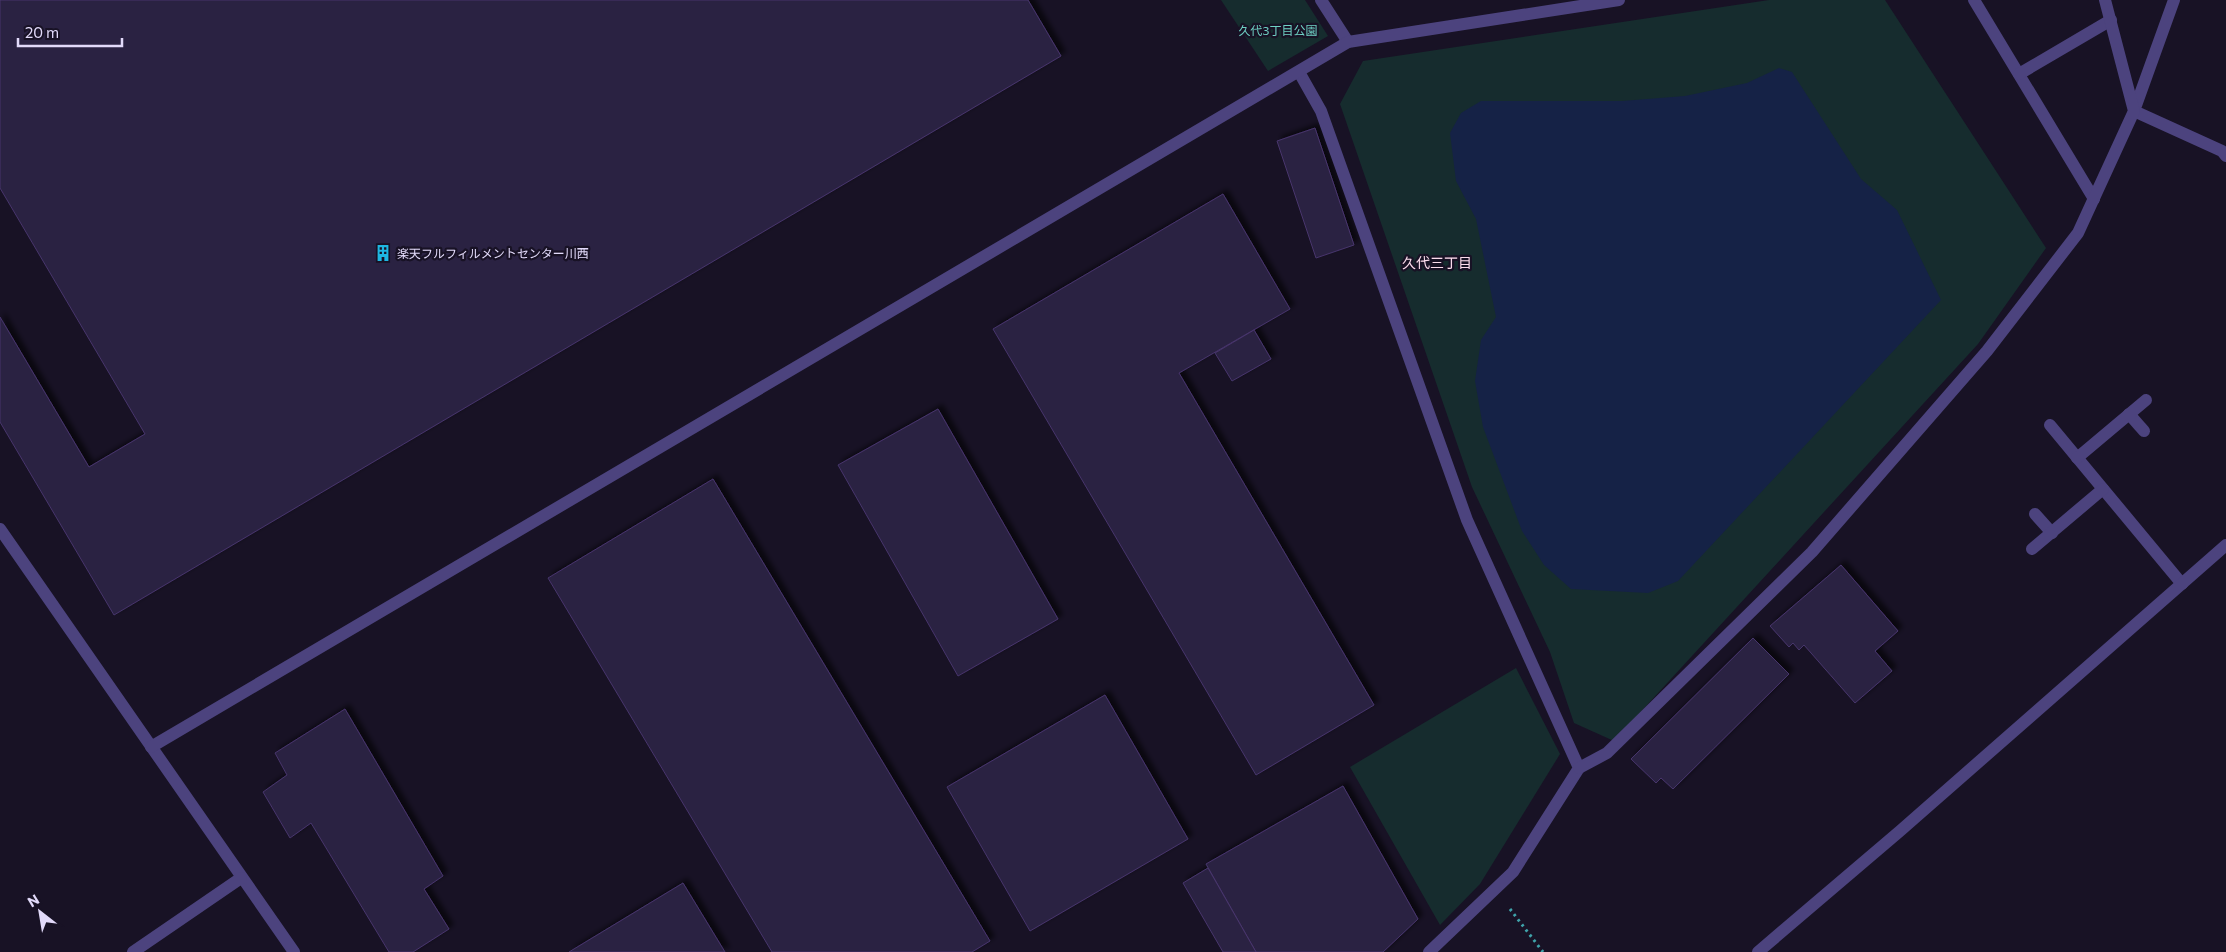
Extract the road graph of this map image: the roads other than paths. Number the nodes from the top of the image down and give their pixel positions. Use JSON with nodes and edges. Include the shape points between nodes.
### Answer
{"nodes":[{"id":1,"x":1321,"y":0,"type":"edge"},
{"id":2,"x":1619,"y":0,"type":"edge"},
{"id":3,"x":1974,"y":0,"type":"edge"},
{"id":4,"x":2105,"y":0,"type":"edge"},
{"id":5,"x":2174,"y":0,"type":"edge"},
{"id":6,"x":2111,"y":20,"type":"junction"},
{"id":7,"x":1348,"y":42,"type":"junction"},
{"id":8,"x":1298,"y":72,"type":"junction"},
{"id":9,"x":2019,"y":74,"type":"junction"},
{"id":10,"x":2134,"y":111,"type":"junction"},
{"id":11,"x":2226,"y":156,"type":"edge"},
{"id":12,"x":2094,"y":199,"type":"junction"},
{"id":13,"x":2146,"y":400,"type":"dead end"},
{"id":14,"x":2129,"y":414,"type":"junction"},
{"id":15,"x":2050,"y":425,"type":"dead end"},
{"id":16,"x":2144,"y":431,"type":"dead end"},
{"id":17,"x":2077,"y":458,"type":"junction"},
{"id":18,"x":2103,"y":489,"type":"junction"},
{"id":19,"x":2035,"y":514,"type":"dead end"},
{"id":20,"x":0,"y":529,"type":"edge"},
{"id":21,"x":2052,"y":533,"type":"junction"},
{"id":22,"x":2226,"y":545,"type":"edge"},
{"id":23,"x":2032,"y":549,"type":"dead end"},
{"id":24,"x":2182,"y":584,"type":"junction"},
{"id":25,"x":151,"y":747,"type":"junction"},
{"id":26,"x":1579,"y":768,"type":"junction"},
{"id":27,"x":241,"y":878,"type":"junction"},
{"id":28,"x":133,"y":952,"type":"edge"},
{"id":29,"x":294,"y":952,"type":"edge"},
{"id":30,"x":1429,"y":952,"type":"edge"},
{"id":31,"x":1758,"y":952,"type":"edge"}],
"edges":[{"from":1,"to":7,"type":"street"},
{"from":2,"to":7,"type":"street"},
{"from":3,"to":9,"type":"street"},
{"from":4,"to":6,"type":"street"},
{"from":5,"to":10,"type":"street"},
{"from":6,"to":9,"type":"street"},
{"from":6,"to":10,"type":"street"},
{"from":7,"to":8,"type":"street"},
{"from":8,"to":25,"type":"street"},
{"from":8,"to":26,"type":"street","via":[[1322,111],[1467,520]]},
{"from":9,"to":12,"type":"street"},
{"from":10,"to":11,"type":"street","via":[[2222,151]]},
{"from":10,"to":12,"type":"street"},
{"from":12,"to":26,"type":"street","via":[[2078,233],[1987,351],[1812,552],[1607,753]]},
{"from":13,"to":14,"type":"street"},
{"from":14,"to":16,"type":"street"},
{"from":14,"to":17,"type":"street"},
{"from":15,"to":17,"type":"street"},
{"from":17,"to":18,"type":"street"},
{"from":18,"to":21,"type":"street"},
{"from":18,"to":24,"type":"street"},
{"from":19,"to":21,"type":"street"},
{"from":20,"to":25,"type":"street"},
{"from":21,"to":23,"type":"street"},
{"from":22,"to":24,"type":"street"},
{"from":24,"to":31,"type":"street"},
{"from":25,"to":27,"type":"street"},
{"from":26,"to":30,"type":"street","via":[[1513,872]]},
{"from":27,"to":28,"type":"street"},
{"from":27,"to":29,"type":"street"}]}
